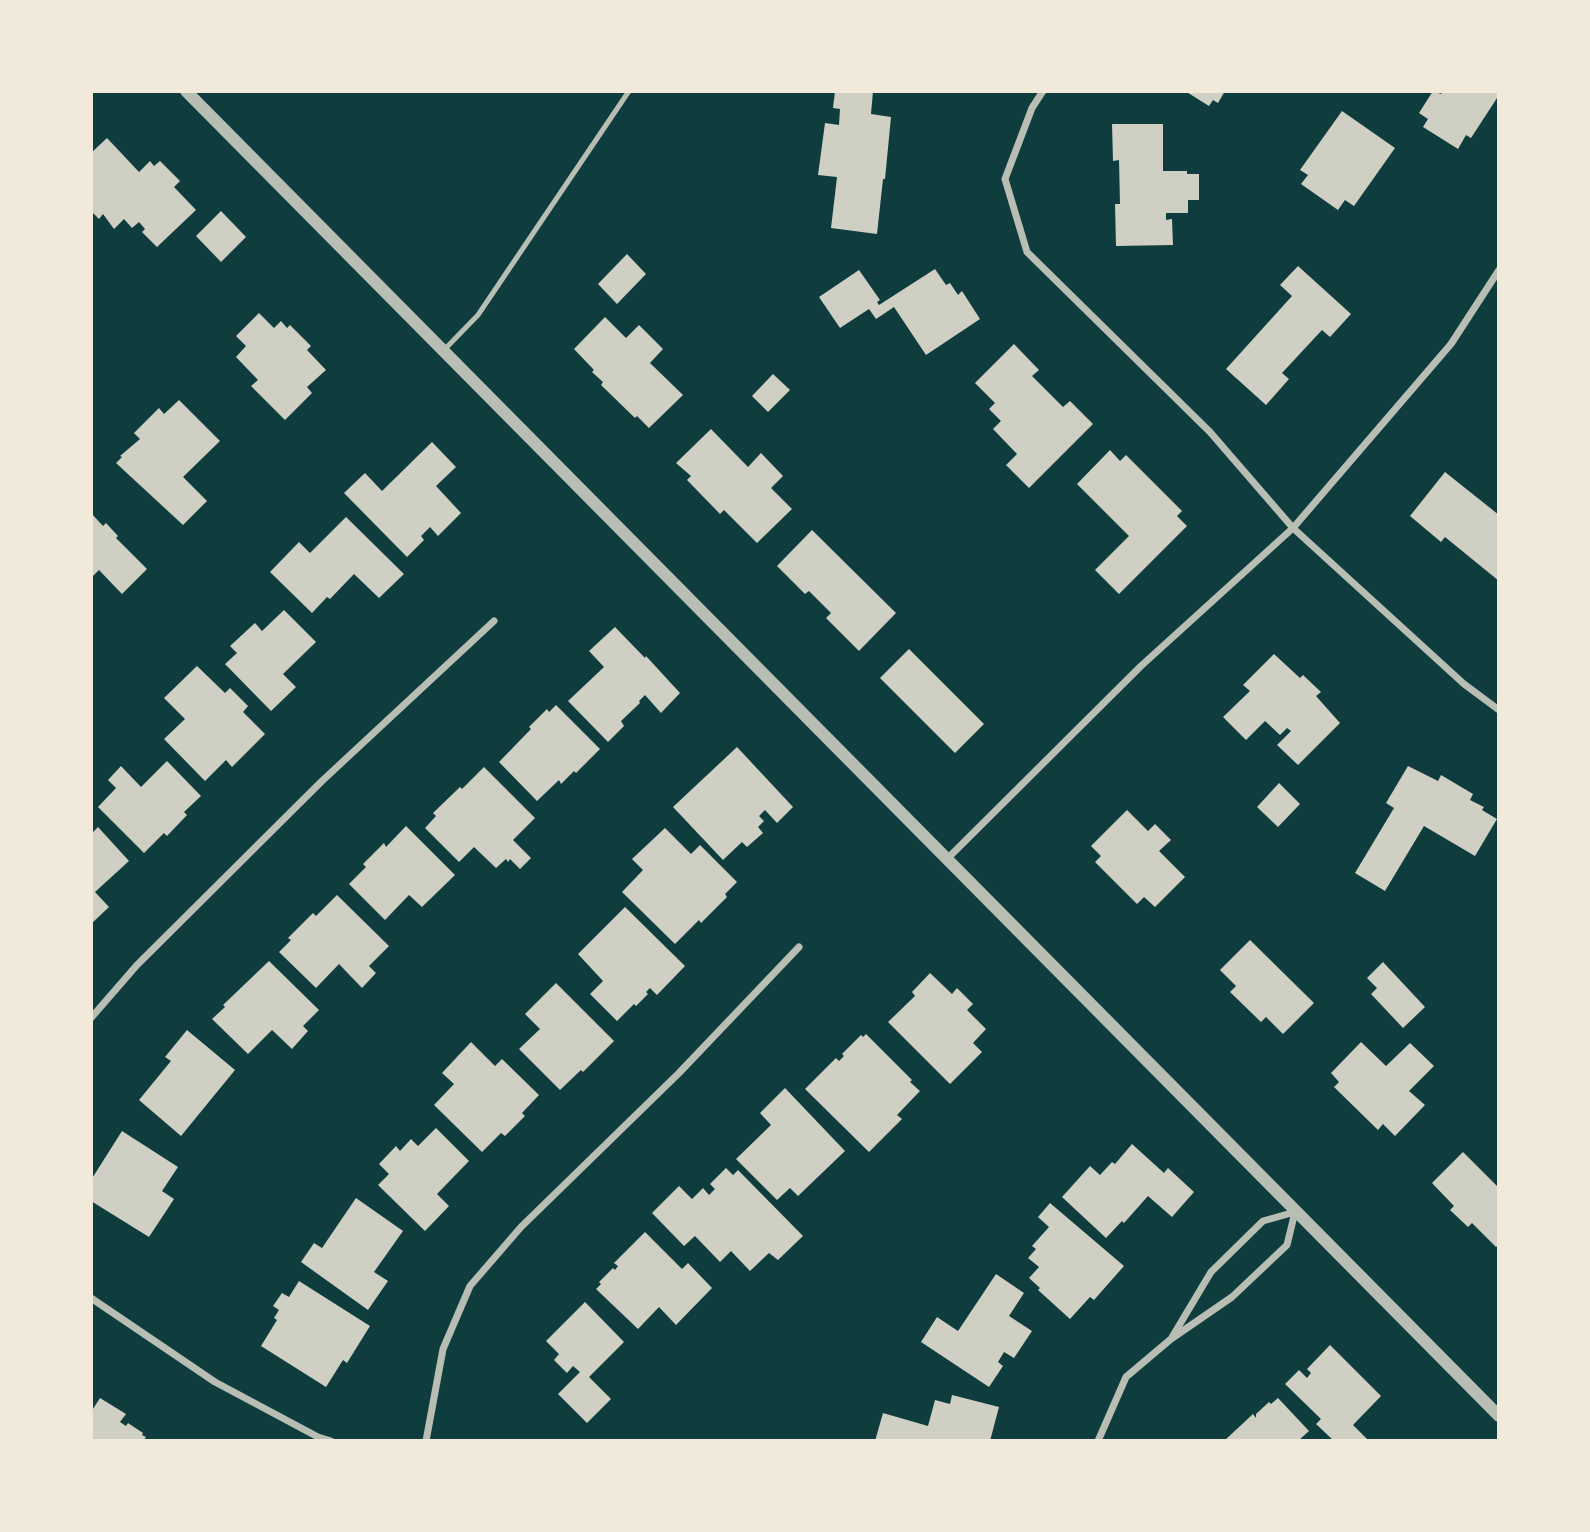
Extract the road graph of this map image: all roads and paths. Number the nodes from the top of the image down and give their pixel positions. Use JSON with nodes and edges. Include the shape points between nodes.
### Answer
{"nodes":[{"id":1,"x":186,"y":91,"type":"edge"},
{"id":2,"x":629,"y":91,"type":"edge"},
{"id":3,"x":1043,"y":91,"type":"edge"},
{"id":4,"x":1499,"y":270,"type":"edge"},
{"id":5,"x":444,"y":350,"type":"junction"},
{"id":6,"x":1293,"y":528,"type":"junction"},
{"id":7,"x":494,"y":621,"type":"dead end"},
{"id":8,"x":1499,"y":710,"type":"edge"},
{"id":9,"x":947,"y":859,"type":"junction"},
{"id":10,"x":799,"y":947,"type":"dead end"},
{"id":11,"x":91,"y":1018,"type":"edge"},
{"id":12,"x":1295,"y":1212,"type":"junction"},
{"id":13,"x":91,"y":1298,"type":"edge"},
{"id":14,"x":1171,"y":1339,"type":"junction"},
{"id":15,"x":1499,"y":1416,"type":"edge"},
{"id":16,"x":331,"y":1441,"type":"edge"},
{"id":17,"x":426,"y":1441,"type":"edge"},
{"id":18,"x":1098,"y":1441,"type":"edge"}],
"edges":[{"from":1,"to":5,"type":"street"},
{"from":2,"to":5,"type":"lane","via":[[478,315]]},
{"from":3,"to":6,"type":"street","via":[[1005,179],[1027,252],[1210,432]]},
{"from":4,"to":6,"type":"street","via":[[1451,344]]},
{"from":5,"to":9,"type":"street"},
{"from":6,"to":8,"type":"street","via":[[1464,684]]},
{"from":6,"to":9,"type":"street","via":[[1141,666]]},
{"from":7,"to":11,"type":"street","via":[[323,780],[137,965]]},
{"from":9,"to":12,"type":"street"},
{"from":10,"to":17,"type":"street","via":[[679,1073],[521,1227],[470,1286],[443,1349]]},
{"from":12,"to":14,"type":"street","via":[[1287,1245],[1232,1297]]},
{"from":12,"to":14,"type":"street","via":[[1263,1221],[1211,1272]]},
{"from":12,"to":15,"type":"street"},
{"from":13,"to":16,"type":"street","via":[[215,1382]]},
{"from":14,"to":18,"type":"street","via":[[1126,1377]]}]}
